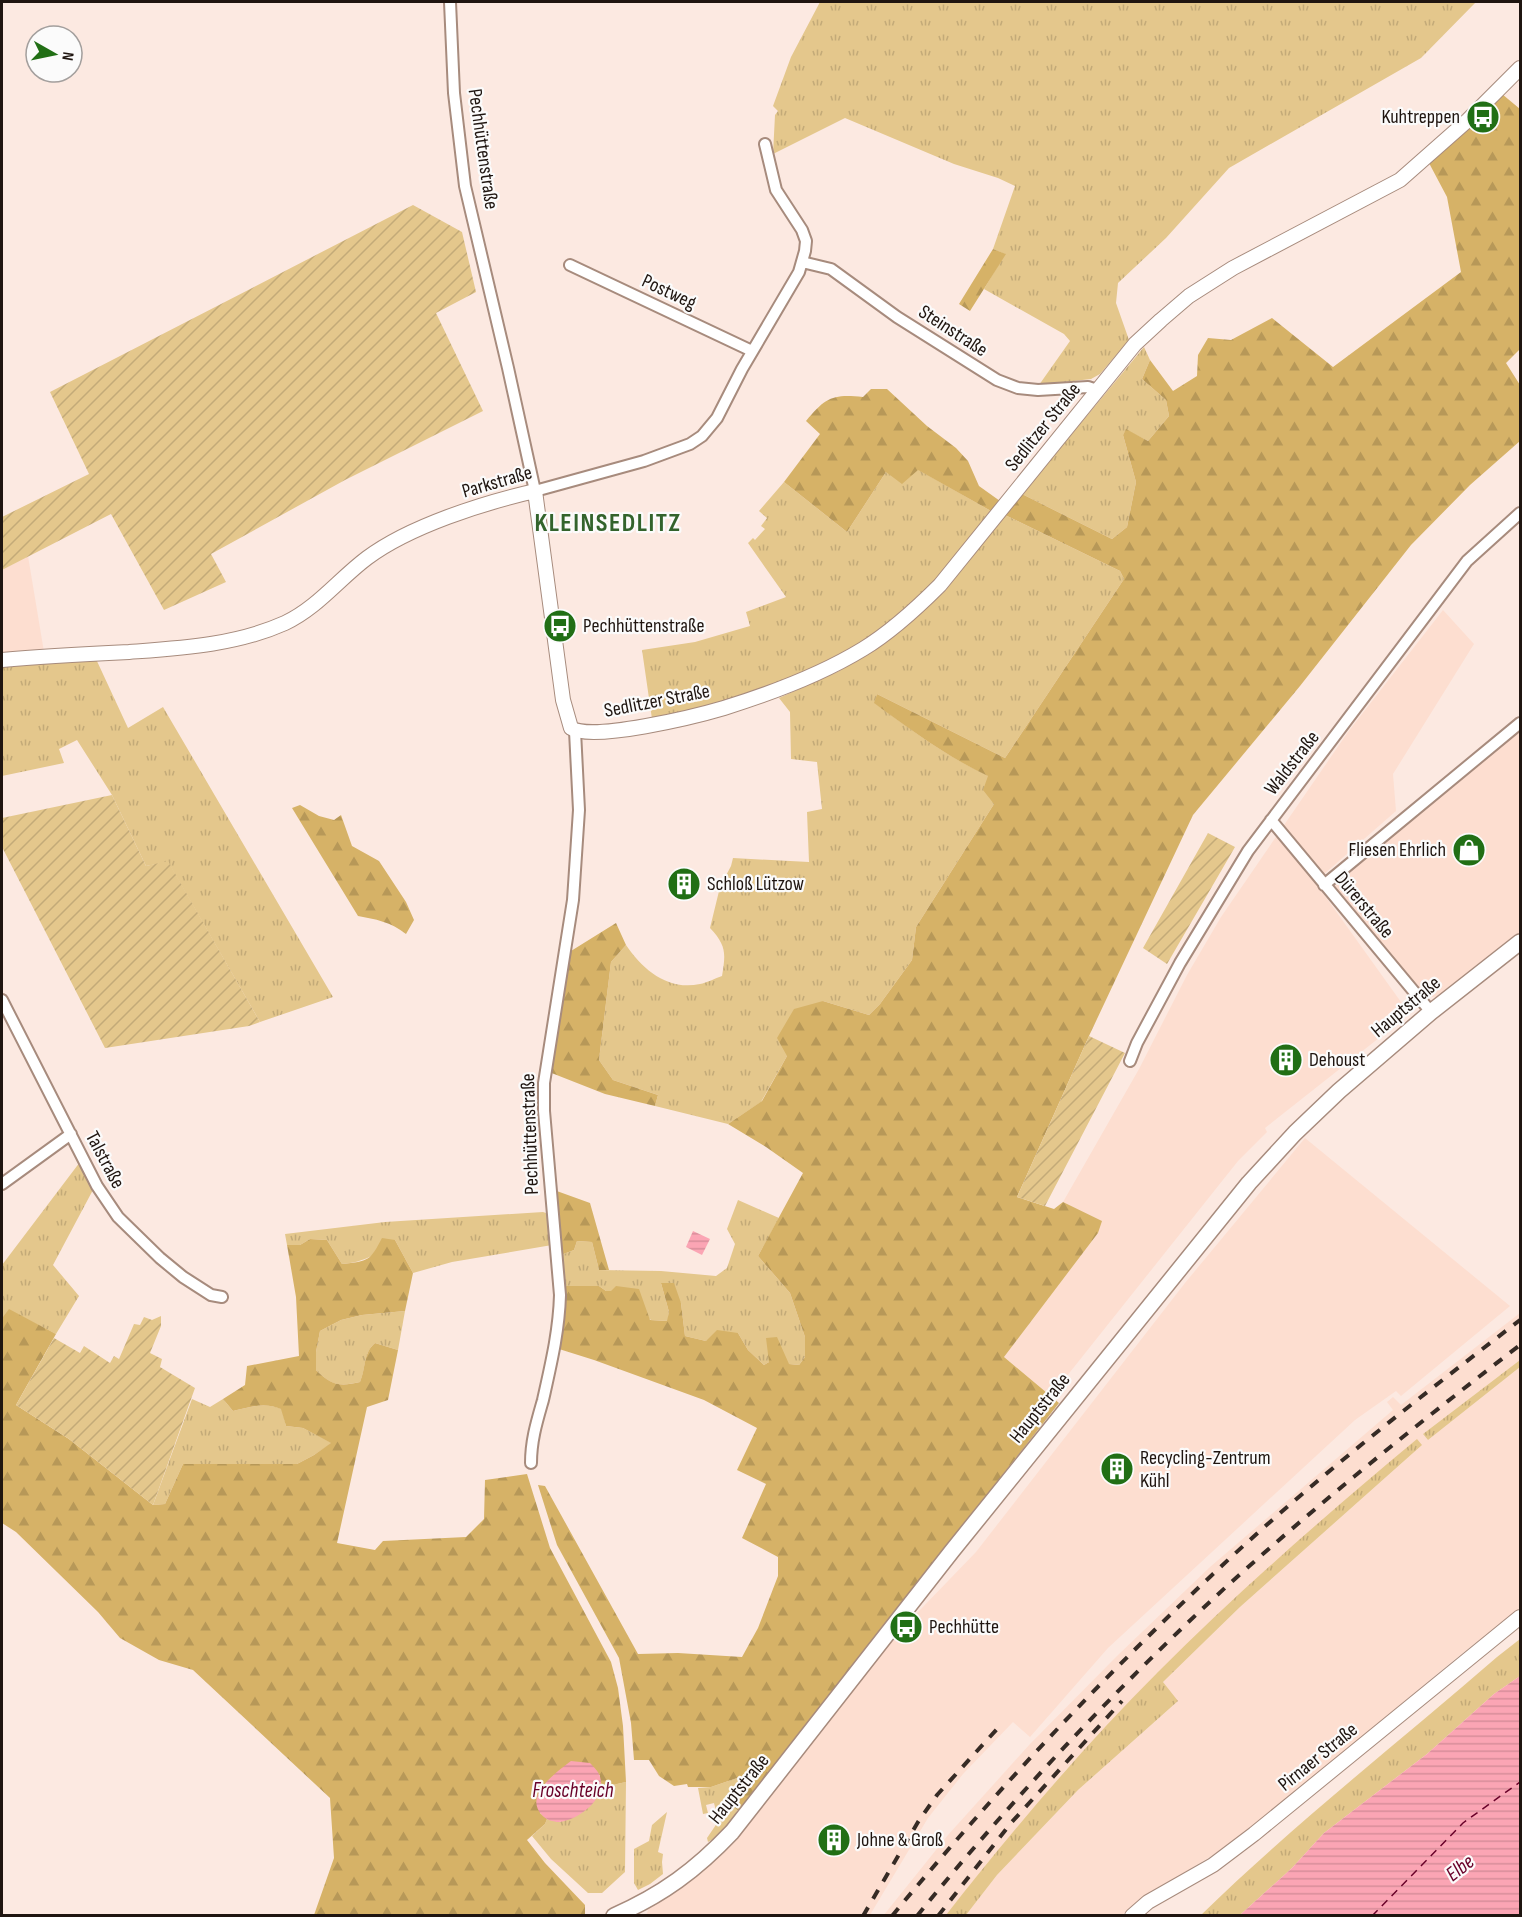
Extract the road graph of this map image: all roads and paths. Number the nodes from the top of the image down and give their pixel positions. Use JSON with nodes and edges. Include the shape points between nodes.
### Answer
{"nodes":[{"id":1,"x":450,"y":2,"type":"edge"},
{"id":2,"x":1521,"y":68,"type":"edge"},
{"id":3,"x":765,"y":144,"type":"dead end"},
{"id":4,"x":802,"y":262,"type":"junction"},
{"id":5,"x":570,"y":265,"type":"dead end"},
{"id":6,"x":752,"y":351,"type":"junction"},
{"id":7,"x":1098,"y":390,"type":"junction"},
{"id":8,"x":536,"y":491,"type":"junction"},
{"id":9,"x":1519,"y":517,"type":"edge"},
{"id":10,"x":2,"y":660,"type":"edge"},
{"id":11,"x":1521,"y":723,"type":"edge"},
{"id":12,"x":572,"y":727,"type":"junction"},
{"id":13,"x":1270,"y":820,"type":"junction"},
{"id":14,"x":1324,"y":885,"type":"junction"},
{"id":15,"x":1521,"y":942,"type":"edge"},
{"id":16,"x":2,"y":1000,"type":"edge"},
{"id":17,"x":1431,"y":1012,"type":"junction"},
{"id":18,"x":1130,"y":1061,"type":"dead end"},
{"id":19,"x":71,"y":1134,"type":"junction"},
{"id":20,"x":2,"y":1184,"type":"edge"},
{"id":21,"x":222,"y":1297,"type":"dead end"},
{"id":22,"x":531,"y":1463,"type":"dead end"},
{"id":23,"x":1521,"y":1617,"type":"edge"},
{"id":24,"x":632,"y":1912,"type":"edge"},
{"id":25,"x":614,"y":1916,"type":"edge"},
{"id":26,"x":1132,"y":1916,"type":"edge"}],
"edges":[{"from":1,"to":8,"type":"street","name":"Pechhüttenstraße","via":[[456,120],[465,186]]},
{"from":2,"to":7,"type":"street","name":"Sedlitzer Straße","via":[[1400,180],[1233,268],[1189,296],[1135,344]]},
{"from":3,"to":4,"type":"street","name":"Parkstraße","via":[[776,190],[806,240]]},
{"from":4,"to":6,"type":"street","name":"Parkstraße"},
{"from":4,"to":7,"type":"street","name":"Steinstraße","via":[[831,269],[897,317],[997,380],[1038,390]]},
{"from":5,"to":6,"type":"street","name":"Postweg"},
{"from":6,"to":8,"type":"street","name":"Parkstraße","via":[[717,418],[690,444]]},
{"from":7,"to":12,"type":"street","name":"Sedlitzer Straße","via":[[940,585],[863,649],[723,709],[625,730]]},
{"from":8,"to":10,"type":"street","name":"Parkstraße","via":[[499,499],[386,544],[313,605],[286,622],[249,636],[175,649]]},
{"from":8,"to":12,"type":"street","name":"Pechhüttenstraße","via":[[563,700]]},
{"from":9,"to":13,"type":"street","name":"Waldstraße","via":[[1467,561]]},
{"from":11,"to":14,"type":"street"},
{"from":12,"to":22,"type":"street","name":"Pechhüttenstraße","via":[[579,810],[573,900],[544,1083],[559,1314],[533,1432]]},
{"from":13,"to":14,"type":"street","name":"Dürerstraße"},
{"from":13,"to":18,"type":"street","name":"Waldstraße","via":[[1180,963]]},
{"from":14,"to":17,"type":"street","name":"Dürerstraße"},
{"from":15,"to":17,"type":"main road","name":"Hauptstraße"},
{"from":16,"to":19,"type":"street","name":"Talstraße"},
{"from":17,"to":24,"type":"main road","name":"Hauptstraße","via":[[1339,1091],[1250,1183],[952,1551],[732,1832],[687,1875]]},
{"from":19,"to":20,"type":"street"},
{"from":19,"to":21,"type":"street","name":"Talstraße","via":[[102,1194],[130,1232],[183,1277],[211,1295]]},
{"from":23,"to":26,"type":"street","name":"Pirnaer Straße","via":[[1254,1834]]},
{"from":24,"to":25,"type":"main road","name":"Hauptstraße"}]}
